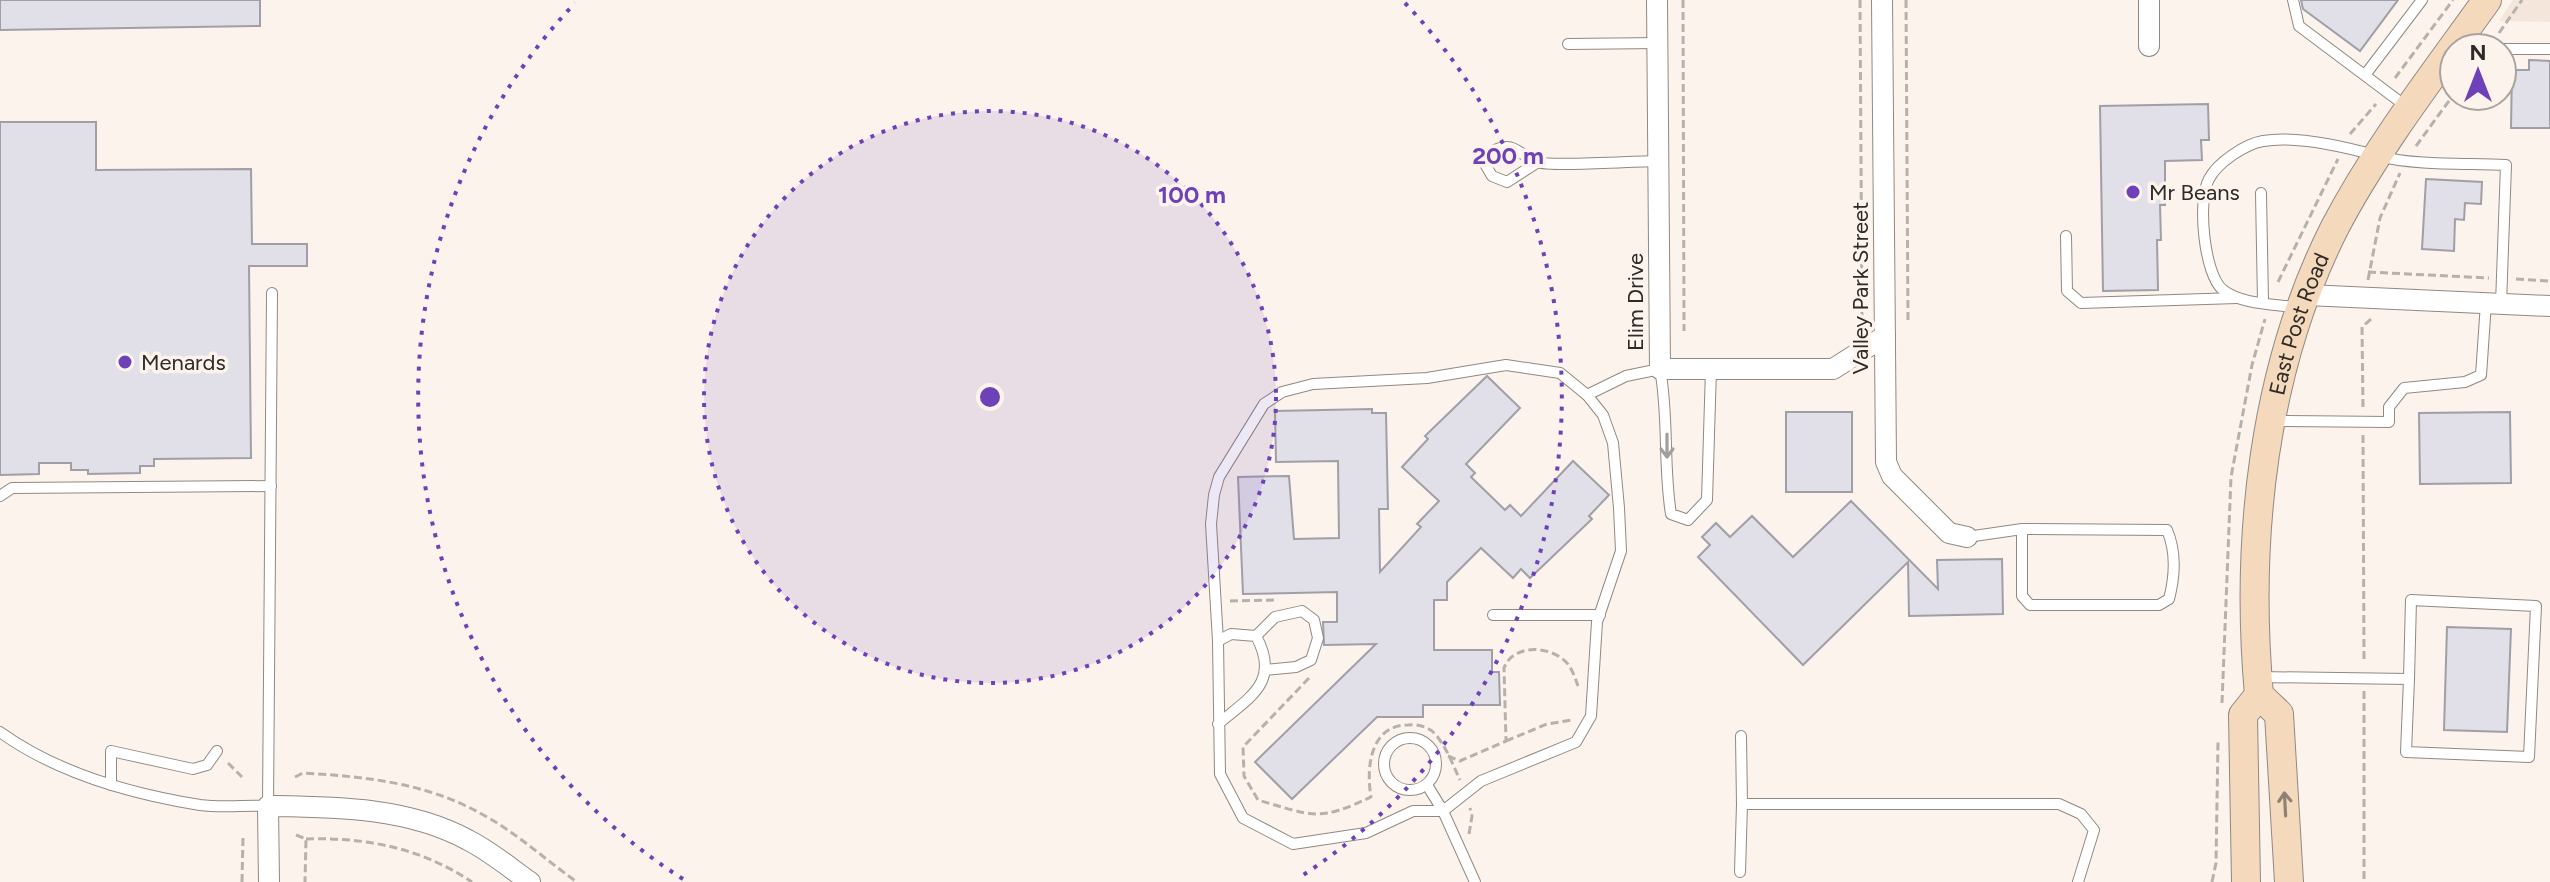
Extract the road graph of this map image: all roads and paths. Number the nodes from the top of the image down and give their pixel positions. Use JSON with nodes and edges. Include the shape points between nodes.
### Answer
{"nodes":[{"id":1,"x":1657,"y":0,"type":"edge"},
{"id":2,"x":1683,"y":0,"type":"edge"},
{"id":3,"x":1860,"y":0,"type":"edge"},
{"id":4,"x":1882,"y":0,"type":"edge"},
{"id":5,"x":1906,"y":0,"type":"edge"},
{"id":6,"x":2149,"y":0,"type":"edge"},
{"id":7,"x":2293,"y":0,"type":"edge"},
{"id":8,"x":2422,"y":0,"type":"edge"},
{"id":9,"x":2522,"y":0,"type":"edge"},
{"id":10,"x":2480,"y":2,"type":"edge"},
{"id":11,"x":2464,"y":32,"type":"edge"},
{"id":12,"x":2505,"y":32,"type":"edge"},
{"id":13,"x":1658,"y":43,"type":"junction"},
{"id":14,"x":1568,"y":44,"type":"dead end"},
{"id":15,"x":2149,"y":46,"type":"dead end"},
{"id":16,"x":2518,"y":48,"type":"edge"},
{"id":17,"x":2550,"y":49,"type":"edge"},
{"id":18,"x":2438,"y":69,"type":"edge"},
{"id":19,"x":2365,"y":75,"type":"junction"},
{"id":20,"x":2410,"y":109,"type":"junction"},
{"id":21,"x":2441,"y":112,"type":"edge"},
{"id":22,"x":2377,"y":155,"type":"junction"},
{"id":23,"x":2407,"y":160,"type":"junction"},
{"id":24,"x":1658,"y":161,"type":"junction"},
{"id":25,"x":1538,"y":162,"type":"junction"},
{"id":26,"x":2261,"y":193,"type":"dead end"},
{"id":27,"x":2066,"y":236,"type":"dead end"},
{"id":28,"x":2368,"y":272,"type":"junction"},
{"id":29,"x":2502,"y":278,"type":"junction"},
{"id":30,"x":2550,"y":281,"type":"edge"},
{"id":31,"x":272,"y":293,"type":"dead end"},
{"id":32,"x":2239,"y":298,"type":"junction"},
{"id":33,"x":2370,"y":298,"type":"junction"},
{"id":34,"x":2263,"y":302,"type":"junction"},
{"id":35,"x":2305,"y":302,"type":"junction"},
{"id":36,"x":2494,"y":303,"type":"junction"},
{"id":37,"x":2550,"y":306,"type":"edge"},
{"id":38,"x":1862,"y":322,"type":"dead end"},
{"id":39,"x":1908,"y":323,"type":"dead end"},
{"id":40,"x":1684,"y":331,"type":"dead end"},
{"id":41,"x":1885,"y":336,"type":"junction"},
{"id":42,"x":1660,"y":369,"type":"junction"},
{"id":43,"x":1711,"y":369,"type":"junction"},
{"id":44,"x":1587,"y":395,"type":"junction"},
{"id":45,"x":2272,"y":421,"type":"junction"},
{"id":46,"x":2363,"y":421,"type":"junction"},
{"id":47,"x":271,"y":486,"type":"junction"},
{"id":48,"x":0,"y":496,"type":"edge"},
{"id":49,"x":2022,"y":529,"type":"junction"},
{"id":50,"x":1967,"y":537,"type":"joint"},
{"id":51,"x":1287,"y":600,"type":"dead end"},
{"id":52,"x":1229,"y":601,"type":"dead end"},
{"id":53,"x":1493,"y":615,"type":"dead end"},
{"id":54,"x":1600,"y":615,"type":"junction"},
{"id":55,"x":1256,"y":636,"type":"junction"},
{"id":56,"x":1218,"y":641,"type":"junction"},
{"id":57,"x":1265,"y":670,"type":"junction"},
{"id":58,"x":1315,"y":672,"type":"dead end"},
{"id":59,"x":2364,"y":679,"type":"junction"},
{"id":60,"x":2409,"y":679,"type":"junction"},
{"id":61,"x":2258,"y":686,"type":"junction"},
{"id":62,"x":1580,"y":690,"type":"dead end"},
{"id":63,"x":1575,"y":713,"type":"dead end"},
{"id":64,"x":1218,"y":724,"type":"junction"},
{"id":65,"x":0,"y":732,"type":"edge"},
{"id":66,"x":1741,"y":736,"type":"dead end"},
{"id":67,"x":1506,"y":741,"type":"junction"},
{"id":68,"x":217,"y":751,"type":"joint"},
{"id":69,"x":1448,"y":756,"type":"junction"},
{"id":70,"x":242,"y":777,"type":"dead end"},
{"id":71,"x":1460,"y":780,"type":"dead end"},
{"id":72,"x":111,"y":785,"type":"junction"},
{"id":73,"x":1427,"y":785,"type":"junction"},
{"id":74,"x":1742,"y":804,"type":"junction"},
{"id":75,"x":268,"y":806,"type":"junction"},
{"id":76,"x":1443,"y":811,"type":"junction"},
{"id":77,"x":296,"y":835,"type":"dead end"},
{"id":78,"x":243,"y":836,"type":"dead end"},
{"id":79,"x":306,"y":839,"type":"junction"},
{"id":80,"x":1740,"y":872,"type":"dead end"},
{"id":81,"x":242,"y":882,"type":"edge"},
{"id":82,"x":269,"y":882,"type":"edge"},
{"id":83,"x":305,"y":882,"type":"edge"},
{"id":84,"x":472,"y":882,"type":"edge"},
{"id":85,"x":530,"y":882,"type":"edge"},
{"id":86,"x":1475,"y":882,"type":"edge"},
{"id":87,"x":2078,"y":882,"type":"edge"},
{"id":88,"x":2246,"y":882,"type":"edge"},
{"id":89,"x":2289,"y":882,"type":"edge"},
{"id":90,"x":2364,"y":882,"type":"edge"}],
"edges":[{"from":1,"to":13,"type":"street","name":"Elim Drive"},
{"from":2,"to":40,"type":"path"},
{"from":3,"to":38,"type":"path"},
{"from":4,"to":41,"type":"street","name":"Valley Park Street"},
{"from":5,"to":39,"type":"path"},
{"from":6,"to":15,"type":"street"},
{"from":7,"to":19,"type":"lane","via":[[2299,26]]},
{"from":8,"to":19,"type":"lane"},
{"from":9,"to":12,"type":"path"},
{"from":10,"to":11,"type":"street","name":"East Post Road"},
{"from":13,"to":14,"type":"lane"},
{"from":13,"to":24,"type":"street","name":"Elim Drive"},
{"from":16,"to":17,"type":"lane"},
{"from":18,"to":20,"type":"street","name":"East Post Road"},
{"from":19,"to":20,"type":"lane"},
{"from":20,"to":22,"type":"street","name":"East Post Road"},
{"from":21,"to":23,"type":"path"},
{"from":22,"to":23,"type":"lane"},
{"from":22,"to":32,"type":"lane","via":[[2358,147],[2263,141],[2231,156],[2208,180],[2204,228],[2209,267],[2222,289]]},
{"from":22,"to":35,"type":"street","name":"East Post Road","via":[[2334,229]]},
{"from":23,"to":28,"type":"path","via":[[2380,218]]},
{"from":23,"to":29,"type":"lane","via":[[2506,165]]},
{"from":24,"to":25,"type":"lane"},
{"from":24,"to":42,"type":"street","name":"Elim Drive"},
{"from":25,"to":25,"type":"lane","via":[[1509,146],[1493,151],[1485,164],[1492,176],[1507,182]]},
{"from":26,"to":34,"type":"lane"},
{"from":27,"to":32,"type":"lane","via":[[2067,291],[2081,303]]},
{"from":28,"to":29,"type":"path"},
{"from":28,"to":33,"type":"path"},
{"from":29,"to":30,"type":"path"},
{"from":29,"to":36,"type":"lane"},
{"from":31,"to":47,"type":"lane"},
{"from":32,"to":34,"type":"lane"},
{"from":33,"to":35,"type":"street"},
{"from":33,"to":36,"type":"street"},
{"from":33,"to":46,"type":"path","via":[[2371,319],[2362,327]]},
{"from":34,"to":35,"type":"lane"},
{"from":35,"to":45,"type":"street","name":"East Post Road","via":[[2278,384]]},
{"from":36,"to":37,"type":"street"},
{"from":36,"to":46,"type":"lane","via":[[2481,375],[2465,382],[2404,388],[2389,407],[2389,422]]},
{"from":41,"to":43,"type":"street","name":"Elim Drive","via":[[1833,369]]},
{"from":41,"to":50,"type":"street","name":"Valley Park Street","via":[[1886,462],[1892,476],[1949,533]]},
{"from":42,"to":43,"type":"street","name":"Elim Drive"},
{"from":42,"to":43,"type":"lane","one_way":true,"via":[[1667,408],[1671,514],[1688,520],[1707,500]]},
{"from":42,"to":44,"type":"lane","via":[[1626,376]]},
{"from":44,"to":54,"type":"lane","via":[[1603,415],[1613,443],[1619,508],[1621,551]]},
{"from":44,"to":56,"type":"lane","via":[[1560,373],[1506,365],[1427,378],[1313,384],[1282,392],[1252,421],[1214,495]]},
{"from":45,"to":46,"type":"lane"},
{"from":45,"to":61,"type":"street","name":"East Post Road","via":[[2254,587]]},
{"from":46,"to":59,"type":"path"},
{"from":47,"to":48,"type":"lane","via":[[12,488]]},
{"from":47,"to":75,"type":"lane"},
{"from":49,"to":49,"type":"lane","via":[[2167,530],[2174,580],[2169,599],[2159,605],[2030,605],[2022,596]]},
{"from":49,"to":50,"type":"lane"},
{"from":51,"to":52,"type":"path"},
{"from":53,"to":54,"type":"lane"},
{"from":54,"to":76,"type":"lane","via":[[1591,716],[1576,742],[1481,781]]},
{"from":55,"to":56,"type":"lane","via":[[1231,634]]},
{"from":55,"to":57,"type":"lane"},
{"from":55,"to":57,"type":"lane","via":[[1285,612],[1302,611],[1314,620],[1318,638],[1311,660]]},
{"from":56,"to":64,"type":"lane"},
{"from":57,"to":64,"type":"lane","via":[[1260,690]]},
{"from":58,"to":69,"type":"path","via":[[1243,747],[1244,776],[1258,800],[1311,816],[1334,815],[1371,797],[1371,755],[1386,731],[1403,724],[1429,729]]},
{"from":59,"to":60,"type":"lane"},
{"from":59,"to":61,"type":"lane"},
{"from":59,"to":90,"type":"path"},
{"from":60,"to":60,"type":"lane","via":[[2411,600],[2536,606],[2529,757],[2406,752]]},
{"from":61,"to":88,"type":"street","name":"East Post Road","via":[[2243,715]]},
{"from":89,"to":61,"type":"street","one_way":true,"via":[[2279,714]]},
{"from":62,"to":67,"type":"path","via":[[1565,661],[1548,652],[1519,650],[1504,668]]},
{"from":63,"to":67,"type":"path","via":[[1572,720]]},
{"from":64,"to":76,"type":"lane","via":[[1220,774],[1243,818],[1293,844],[1366,833],[1413,811]]},
{"from":65,"to":72,"type":"lane","via":[[25,750]]},
{"from":66,"to":74,"type":"lane"},
{"from":67,"to":69,"type":"path","via":[[1460,761]]},
{"from":68,"to":70,"type":"path"},
{"from":68,"to":72,"type":"lane","via":[[207,765],[193,769],[111,751]]},
{"from":69,"to":71,"type":"path"},
{"from":72,"to":75,"type":"lane","via":[[203,805]]},
{"from":73,"to":73,"type":"lane","via":[[1437,763],[1430,748],[1416,739],[1393,745],[1384,769],[1393,784],[1410,791]]},
{"from":73,"to":76,"type":"lane"},
{"from":74,"to":80,"type":"lane"},
{"from":74,"to":87,"type":"lane","via":[[2059,804],[2081,814],[2094,830]]},
{"from":75,"to":82,"type":"street"},
{"from":75,"to":85,"type":"street","via":[[353,808],[420,821],[469,840]]},
{"from":76,"to":86,"type":"lane"},
{"from":77,"to":79,"type":"path"},
{"from":78,"to":81,"type":"path"},
{"from":79,"to":83,"type":"path"},
{"from":79,"to":84,"type":"path","via":[[360,839],[404,848]]}]}
